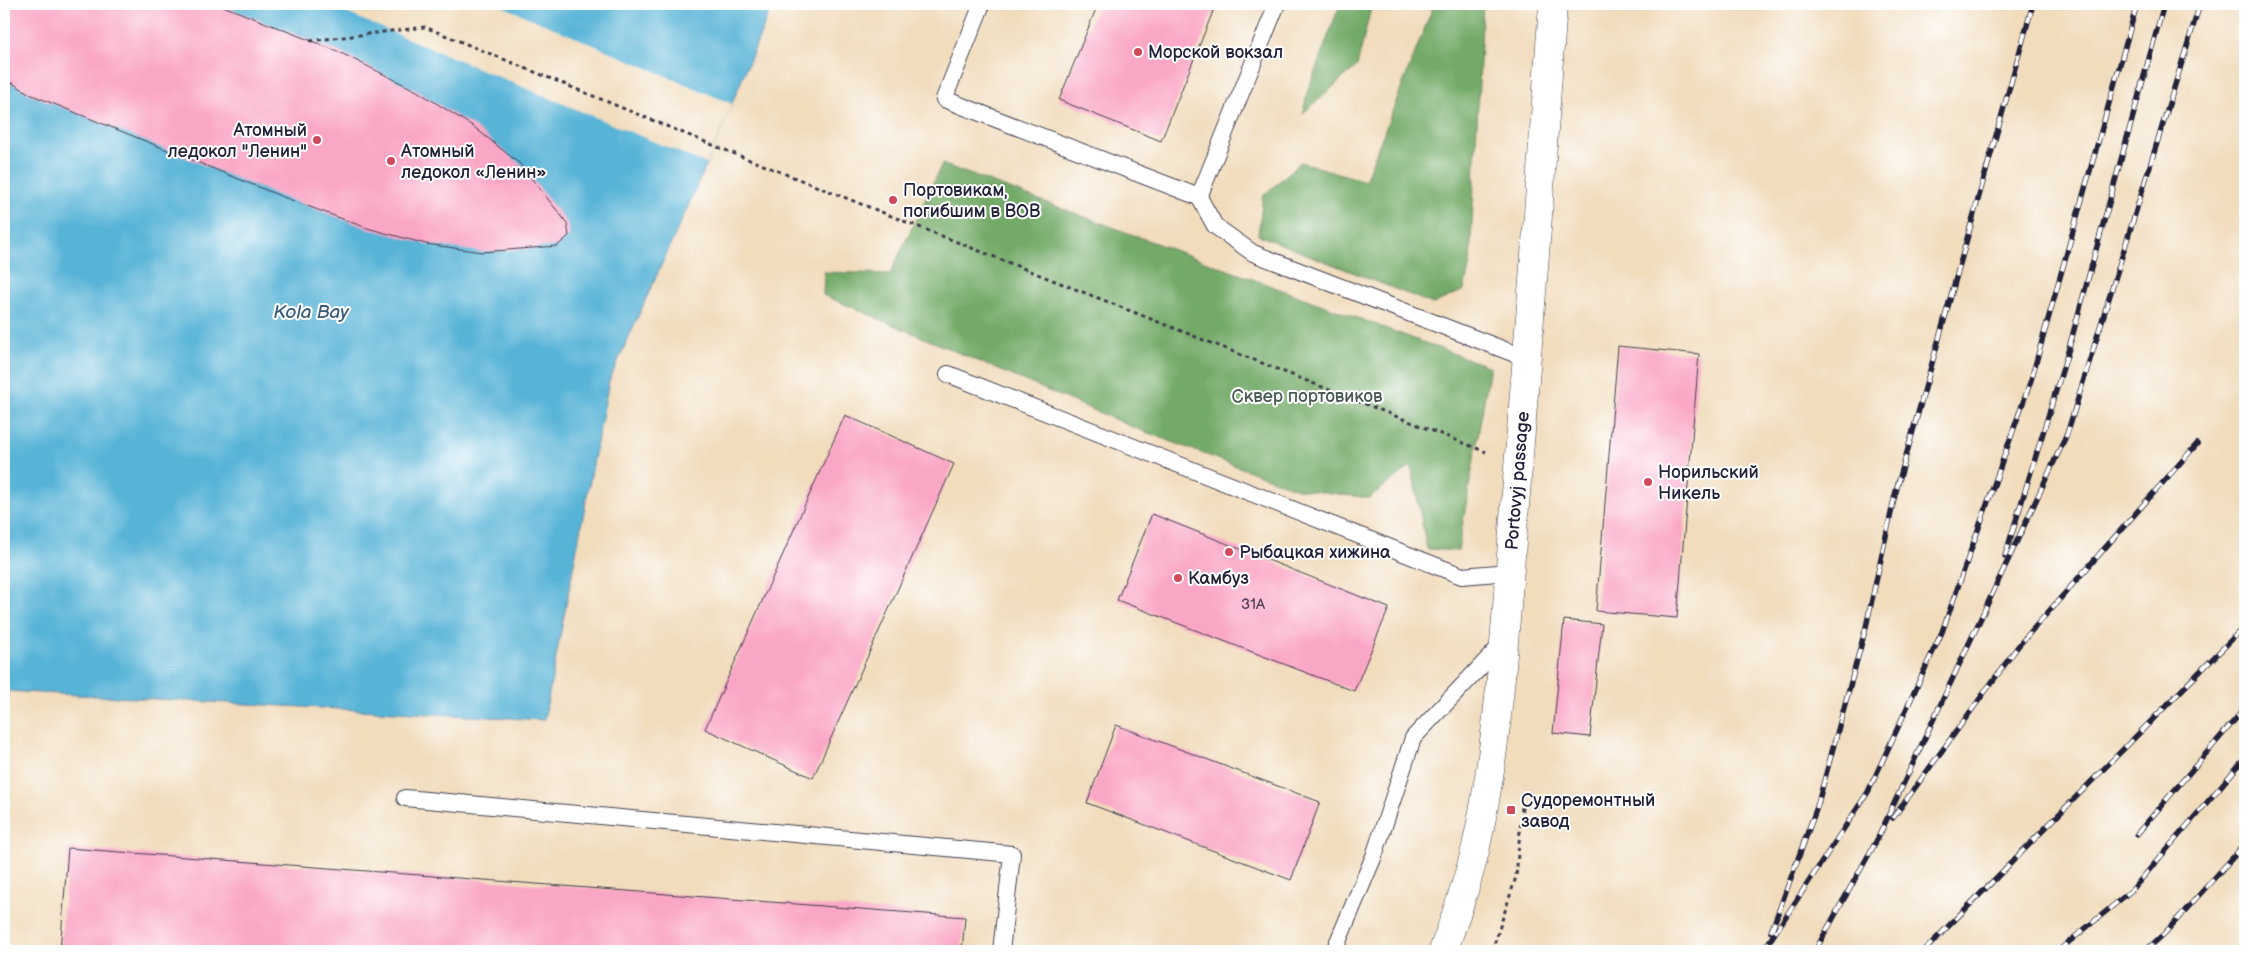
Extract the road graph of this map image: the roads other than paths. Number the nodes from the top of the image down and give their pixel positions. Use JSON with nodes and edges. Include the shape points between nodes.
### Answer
{"nodes":[{"id":1,"x":982,"y":4,"type":"edge"},
{"id":2,"x":1277,"y":4,"type":"edge"},
{"id":3,"x":1553,"y":4,"type":"edge"},
{"id":4,"x":1198,"y":197,"type":"junction"},
{"id":5,"x":1528,"y":359,"type":"junction"},
{"id":6,"x":948,"y":374,"type":"dead end"},
{"id":7,"x":1509,"y":572,"type":"junction"},
{"id":8,"x":1505,"y":641,"type":"junction"},
{"id":9,"x":405,"y":798,"type":"dead end"},
{"id":10,"x":1002,"y":951,"type":"edge"},
{"id":11,"x":1334,"y":951,"type":"edge"},
{"id":12,"x":1443,"y":951,"type":"edge"}],
"edges":[{"from":1,"to":4,"type":"lane","via":[[944,99]]},
{"from":2,"to":4,"type":"lane"},
{"from":3,"to":5,"type":"street","name":"Portovyj passage"},
{"from":4,"to":5,"type":"lane","via":[[1215,226],[1253,253]]},
{"from":5,"to":7,"type":"street","name":"Portovyj passage"},
{"from":6,"to":7,"type":"lane","via":[[1462,576]]},
{"from":7,"to":8,"type":"street","name":"Portovyj passage"},
{"from":8,"to":11,"type":"lane","via":[[1413,738],[1374,856]]},
{"from":8,"to":12,"type":"street","name":"Portovyj passage","via":[[1487,794],[1475,852]]},
{"from":9,"to":10,"type":"lane","via":[[1012,854]]}]}
